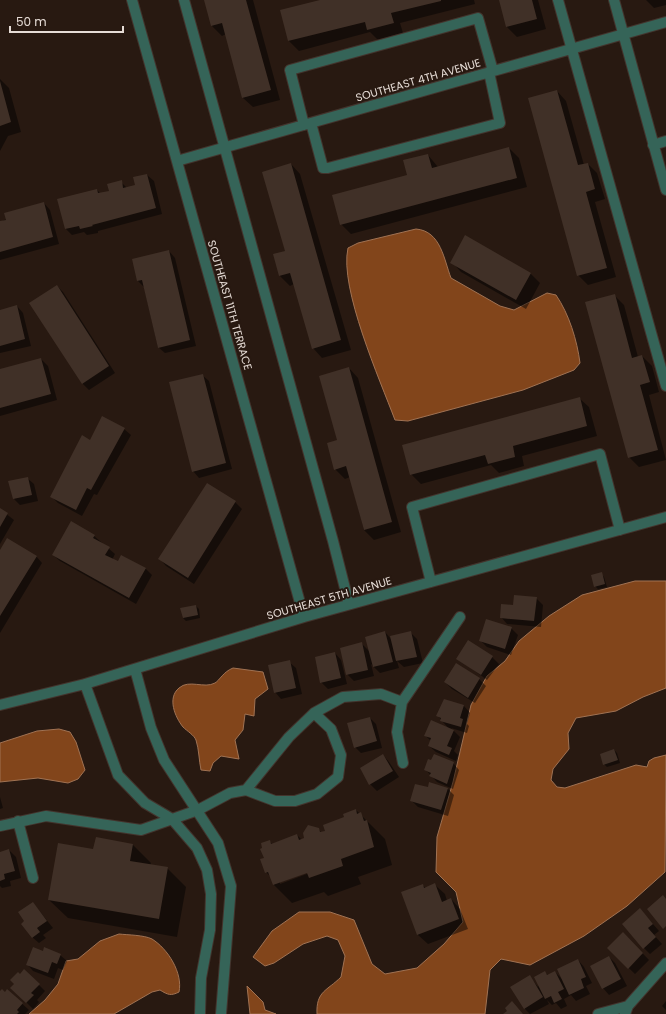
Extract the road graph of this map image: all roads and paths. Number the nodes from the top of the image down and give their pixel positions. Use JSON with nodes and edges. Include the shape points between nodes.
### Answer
{"nodes":[{"id":1,"x":132,"y":0,"type":"edge"},
{"id":2,"x":184,"y":0,"type":"edge"},
{"id":3,"x":558,"y":0,"type":"edge"},
{"id":4,"x":614,"y":0,"type":"edge"},
{"id":5,"x":666,"y":22,"type":"edge"},
{"id":6,"x":622,"y":34,"type":"junction"},
{"id":7,"x":571,"y":49,"type":"junction"},
{"id":8,"x":491,"y":72,"type":"junction"},
{"id":9,"x":307,"y":124,"type":"junction"},
{"id":10,"x":666,"y":141,"type":"edge"},
{"id":11,"x":653,"y":145,"type":"junction"},
{"id":12,"x":225,"y":148,"type":"junction"},
{"id":13,"x":178,"y":161,"type":"junction"},
{"id":14,"x":666,"y":190,"type":"edge"},
{"id":15,"x":666,"y":386,"type":"edge"},
{"id":16,"x":666,"y":517,"type":"edge"},
{"id":17,"x":620,"y":530,"type":"junction"},
{"id":18,"x":431,"y":582,"type":"junction"},
{"id":19,"x":349,"y":604,"type":"junction"},
{"id":20,"x":304,"y":617,"type":"junction"},
{"id":21,"x":460,"y":617,"type":"dead end"},
{"id":22,"x":135,"y":669,"type":"junction"},
{"id":23,"x":85,"y":684,"type":"junction"},
{"id":24,"x":402,"y":702,"type":"junction"},
{"id":25,"x":0,"y":705,"type":"edge"},
{"id":26,"x":314,"y":713,"type":"junction"},
{"id":27,"x":403,"y":763,"type":"dead end"},
{"id":28,"x":246,"y":790,"type":"junction"},
{"id":29,"x":198,"y":810,"type":"junction"},
{"id":30,"x":172,"y":819,"type":"junction"},
{"id":31,"x":18,"y":821,"type":"junction"},
{"id":32,"x":0,"y":826,"type":"edge"},
{"id":33,"x":33,"y":878,"type":"dead end"},
{"id":34,"x":666,"y":963,"type":"edge"},
{"id":35,"x":627,"y":1010,"type":"edge"},
{"id":36,"x":200,"y":1014,"type":"edge"},
{"id":37,"x":221,"y":1014,"type":"edge"},
{"id":38,"x":598,"y":1014,"type":"edge"}],
"edges":[{"from":1,"to":13,"type":"street","name":"SOUTHEAST 11TH TERRACE"},
{"from":2,"to":12,"type":"street"},
{"from":3,"to":7,"type":"street"},
{"from":4,"to":6,"type":"street"},
{"from":5,"to":6,"type":"street","name":"SOUTHEAST 4TH AVENUE"},
{"from":6,"to":7,"type":"street","name":"SOUTHEAST 4TH AVENUE"},
{"from":6,"to":11,"type":"street"},
{"from":7,"to":8,"type":"street","name":"SOUTHEAST 4TH AVENUE"},
{"from":7,"to":15,"type":"street"},
{"from":8,"to":9,"type":"street","name":"SOUTHEAST 4TH AVENUE"},
{"from":8,"to":9,"type":"street","via":[[500,123],[328,168],[323,168]]},
{"from":8,"to":9,"type":"street","via":[[478,18],[290,70]]},
{"from":9,"to":12,"type":"street","name":"SOUTHEAST 4TH AVENUE"},
{"from":10,"to":11,"type":"street"},
{"from":11,"to":14,"type":"street"},
{"from":12,"to":13,"type":"street","name":"SOUTHEAST 4TH AVENUE"},
{"from":12,"to":19,"type":"street"},
{"from":13,"to":20,"type":"street","name":"SOUTHEAST 11TH TERRACE"},
{"from":16,"to":17,"type":"street","name":"SOUTHEAST 5TH AVENUE"},
{"from":17,"to":18,"type":"street","name":"SOUTHEAST 5TH AVENUE"},
{"from":17,"to":18,"type":"street","via":[[600,454],[412,507]]},
{"from":18,"to":19,"type":"street","name":"SOUTHEAST 5TH AVENUE"},
{"from":19,"to":20,"type":"street","name":"SOUTHEAST 5TH AVENUE"},
{"from":20,"to":22,"type":"street","name":"SOUTHEAST 5TH AVENUE"},
{"from":21,"to":24,"type":"street"},
{"from":22,"to":23,"type":"street","name":"SOUTHEAST 5TH AVENUE"},
{"from":22,"to":29,"type":"street","via":[[164,760]]},
{"from":23,"to":25,"type":"street","name":"SOUTHEAST 5TH AVENUE"},
{"from":23,"to":30,"type":"street","via":[[118,776],[145,803]]},
{"from":24,"to":26,"type":"street","via":[[381,694],[343,697]]},
{"from":24,"to":27,"type":"street","via":[[397,732]]},
{"from":26,"to":28,"type":"street","via":[[289,737]]},
{"from":26,"to":28,"type":"street","via":[[331,729],[341,755],[338,777],[317,794],[295,801],[275,801]]},
{"from":28,"to":29,"type":"street","via":[[230,793]]},
{"from":29,"to":30,"type":"street"},
{"from":29,"to":37,"type":"street","via":[[218,843],[231,886]]},
{"from":30,"to":31,"type":"street","via":[[141,830],[46,816]]},
{"from":30,"to":36,"type":"street","via":[[197,848],[207,870],[211,894],[210,930],[201,978]]},
{"from":31,"to":32,"type":"street"},
{"from":31,"to":33,"type":"street"},
{"from":34,"to":35,"type":"street"},
{"from":35,"to":38,"type":"street"}]}
